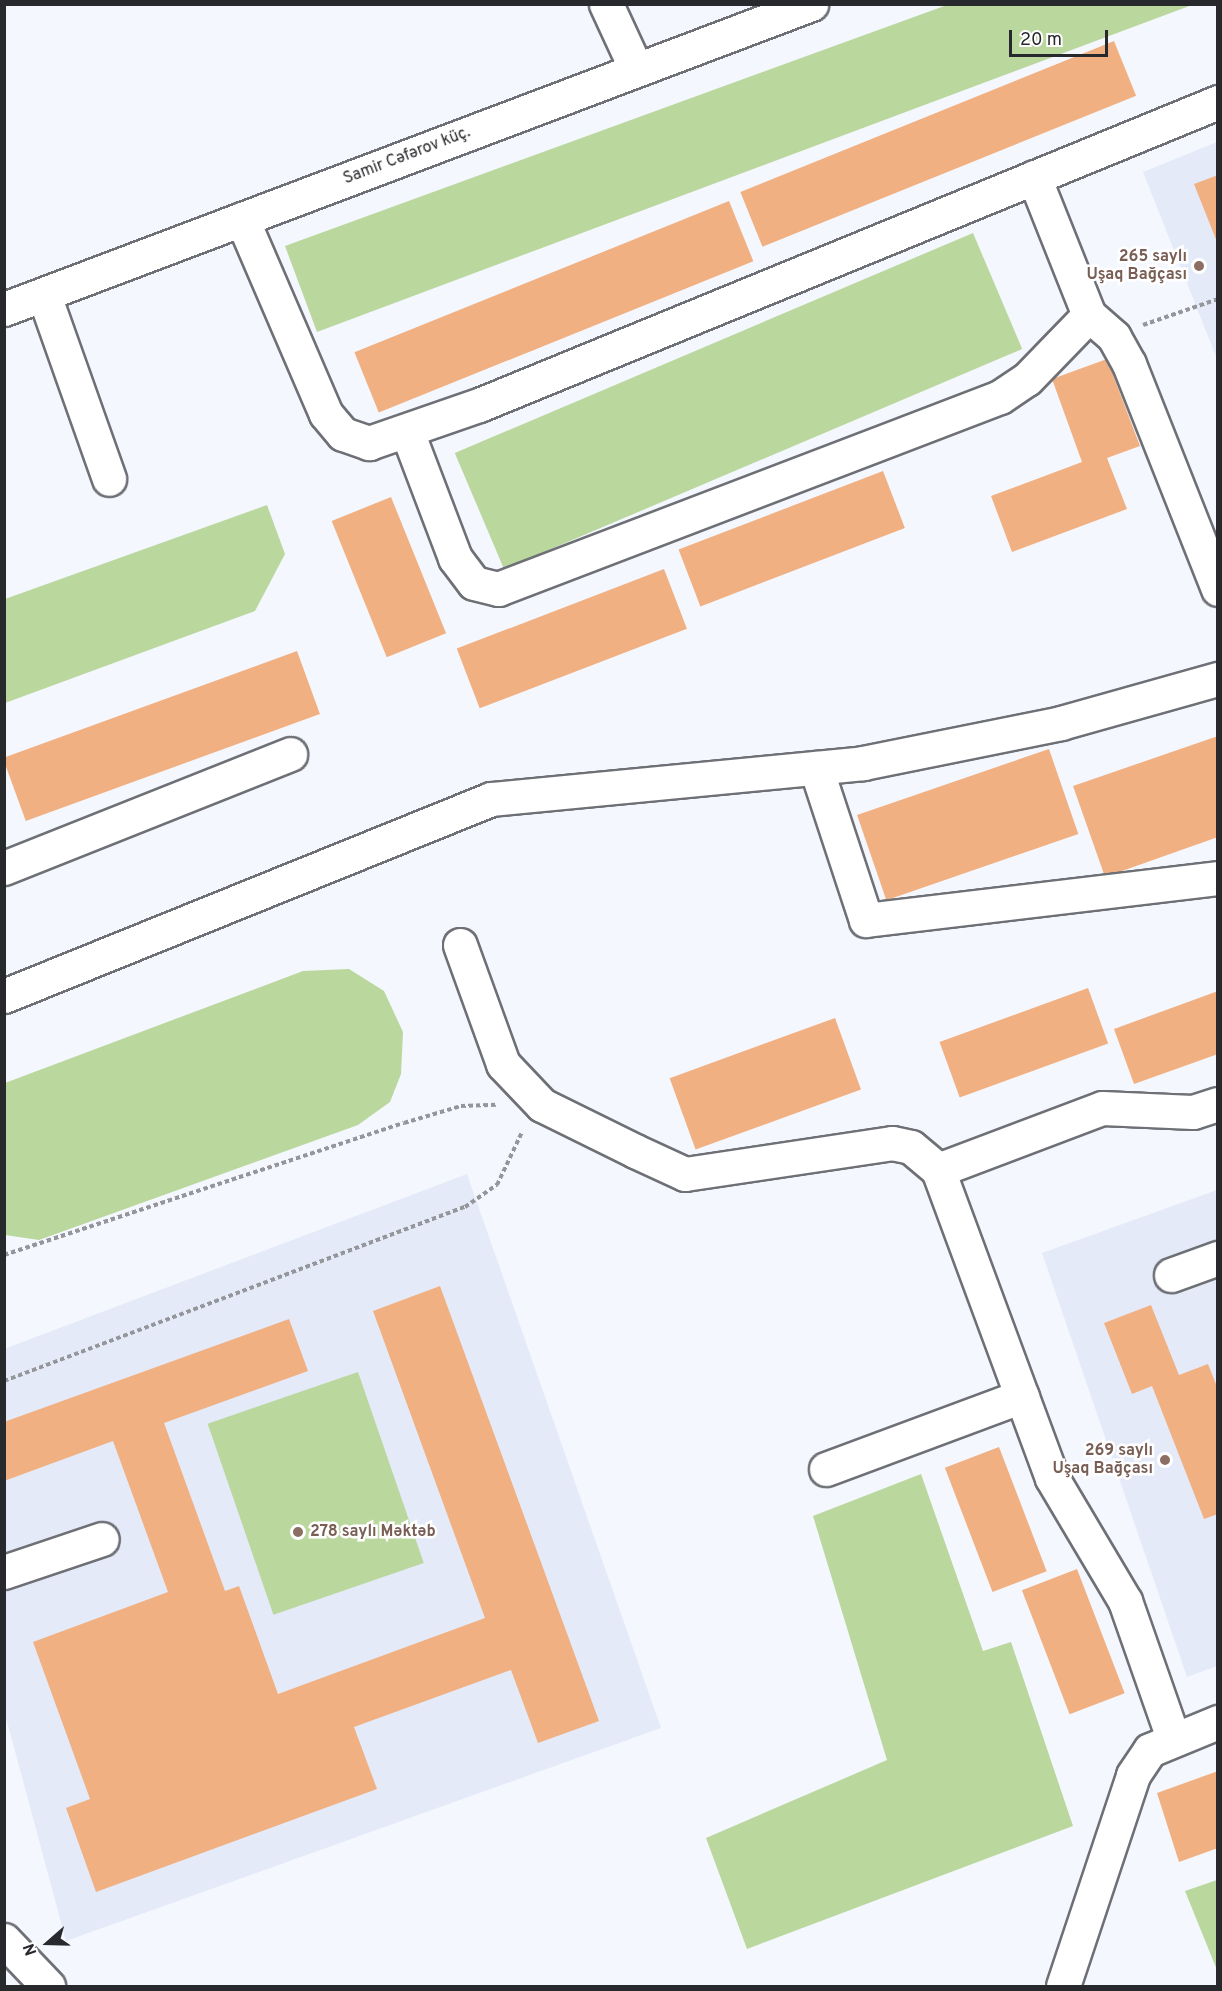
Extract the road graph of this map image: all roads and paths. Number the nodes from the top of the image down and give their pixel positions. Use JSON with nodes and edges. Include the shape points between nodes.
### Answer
{"nodes":[{"id":1,"x":606,"y":4,"type":"edge"},
{"id":2,"x":811,"y":4,"type":"edge"},
{"id":3,"x":636,"y":69,"type":"junction"},
{"id":4,"x":1218,"y":102,"type":"edge"},
{"id":5,"x":1034,"y":177,"type":"junction"},
{"id":6,"x":242,"y":219,"type":"junction"},
{"id":7,"x":44,"y":295,"type":"junction"},
{"id":8,"x":1218,"y":299,"type":"edge"},
{"id":9,"x":4,"y":309,"type":"edge"},
{"id":10,"x":1089,"y":315,"type":"junction"},
{"id":11,"x":1114,"y":337,"type":"junction"},
{"id":12,"x":408,"y":434,"type":"junction"},
{"id":13,"x":109,"y":479,"type":"dead end"},
{"id":14,"x":1218,"y":589,"type":"edge"},
{"id":15,"x":1218,"y":679,"type":"edge"},
{"id":16,"x":290,"y":754,"type":"dead end"},
{"id":17,"x":816,"y":768,"type":"junction"},
{"id":18,"x":4,"y":868,"type":"edge"},
{"id":19,"x":1218,"y":878,"type":"edge"},
{"id":20,"x":460,"y":945,"type":"dead end"},
{"id":21,"x":4,"y":996,"type":"edge"},
{"id":22,"x":1218,"y":1104,"type":"edge"},
{"id":23,"x":542,"y":1105,"type":"junction"},
{"id":24,"x":938,"y":1170,"type":"junction"},
{"id":25,"x":4,"y":1255,"type":"edge"},
{"id":26,"x":1218,"y":1258,"type":"edge"},
{"id":27,"x":1172,"y":1275,"type":"dead end"},
{"id":28,"x":4,"y":1381,"type":"edge"},
{"id":29,"x":1022,"y":1396,"type":"junction"},
{"id":30,"x":826,"y":1469,"type":"dead end"},
{"id":31,"x":102,"y":1539,"type":"dead end"},
{"id":32,"x":4,"y":1572,"type":"edge"},
{"id":33,"x":1218,"y":1722,"type":"edge"},
{"id":34,"x":1173,"y":1738,"type":"junction"},
{"id":35,"x":4,"y":1940,"type":"edge"},
{"id":36,"x":48,"y":1986,"type":"edge"},
{"id":37,"x":1063,"y":1986,"type":"edge"}],
"edges":[{"from":1,"to":3,"type":"street"},
{"from":2,"to":3,"type":"street","name":"Samir Cəfərov küç."},
{"from":3,"to":6,"type":"street","name":"Samir Cəfərov küç."},
{"from":4,"to":5,"type":"street"},
{"from":5,"to":10,"type":"street"},
{"from":5,"to":12,"type":"street"},
{"from":6,"to":7,"type":"street","name":"Samir Cəfərov küç."},
{"from":6,"to":12,"type":"street","via":[[326,414],[342,434],[369,443]]},
{"from":7,"to":9,"type":"street","name":"Samir Cəfərov küç."},
{"from":7,"to":13,"type":"street"},
{"from":8,"to":11,"type":"path"},
{"from":10,"to":11,"type":"street"},
{"from":10,"to":12,"type":"street","via":[[1027,379],[1000,397],[498,588],[474,583],[455,558]]},
{"from":11,"to":14,"type":"street"},
{"from":15,"to":17,"type":"street","via":[[1061,723]]},
{"from":16,"to":18,"type":"street"},
{"from":17,"to":19,"type":"street","via":[[866,920]]},
{"from":17,"to":21,"type":"street","via":[[491,799]]},
{"from":20,"to":23,"type":"street","via":[[503,1064]]},
{"from":22,"to":24,"type":"street","via":[[1193,1112],[1102,1108]]},
{"from":23,"to":24,"type":"street","via":[[685,1174],[892,1143],[911,1147]]},
{"from":23,"to":25,"type":"path","via":[[461,1106]]},
{"from":23,"to":28,"type":"path","via":[[525,1124],[497,1185],[465,1207]]},
{"from":24,"to":29,"type":"street"},
{"from":26,"to":27,"type":"street"},
{"from":29,"to":30,"type":"street"},
{"from":29,"to":34,"type":"street","via":[[1064,1504],[1125,1602]]},
{"from":31,"to":32,"type":"street"},
{"from":33,"to":34,"type":"street"},
{"from":34,"to":37,"type":"street","via":[[1150,1750],[1133,1775]]},
{"from":35,"to":36,"type":"street"}]}
